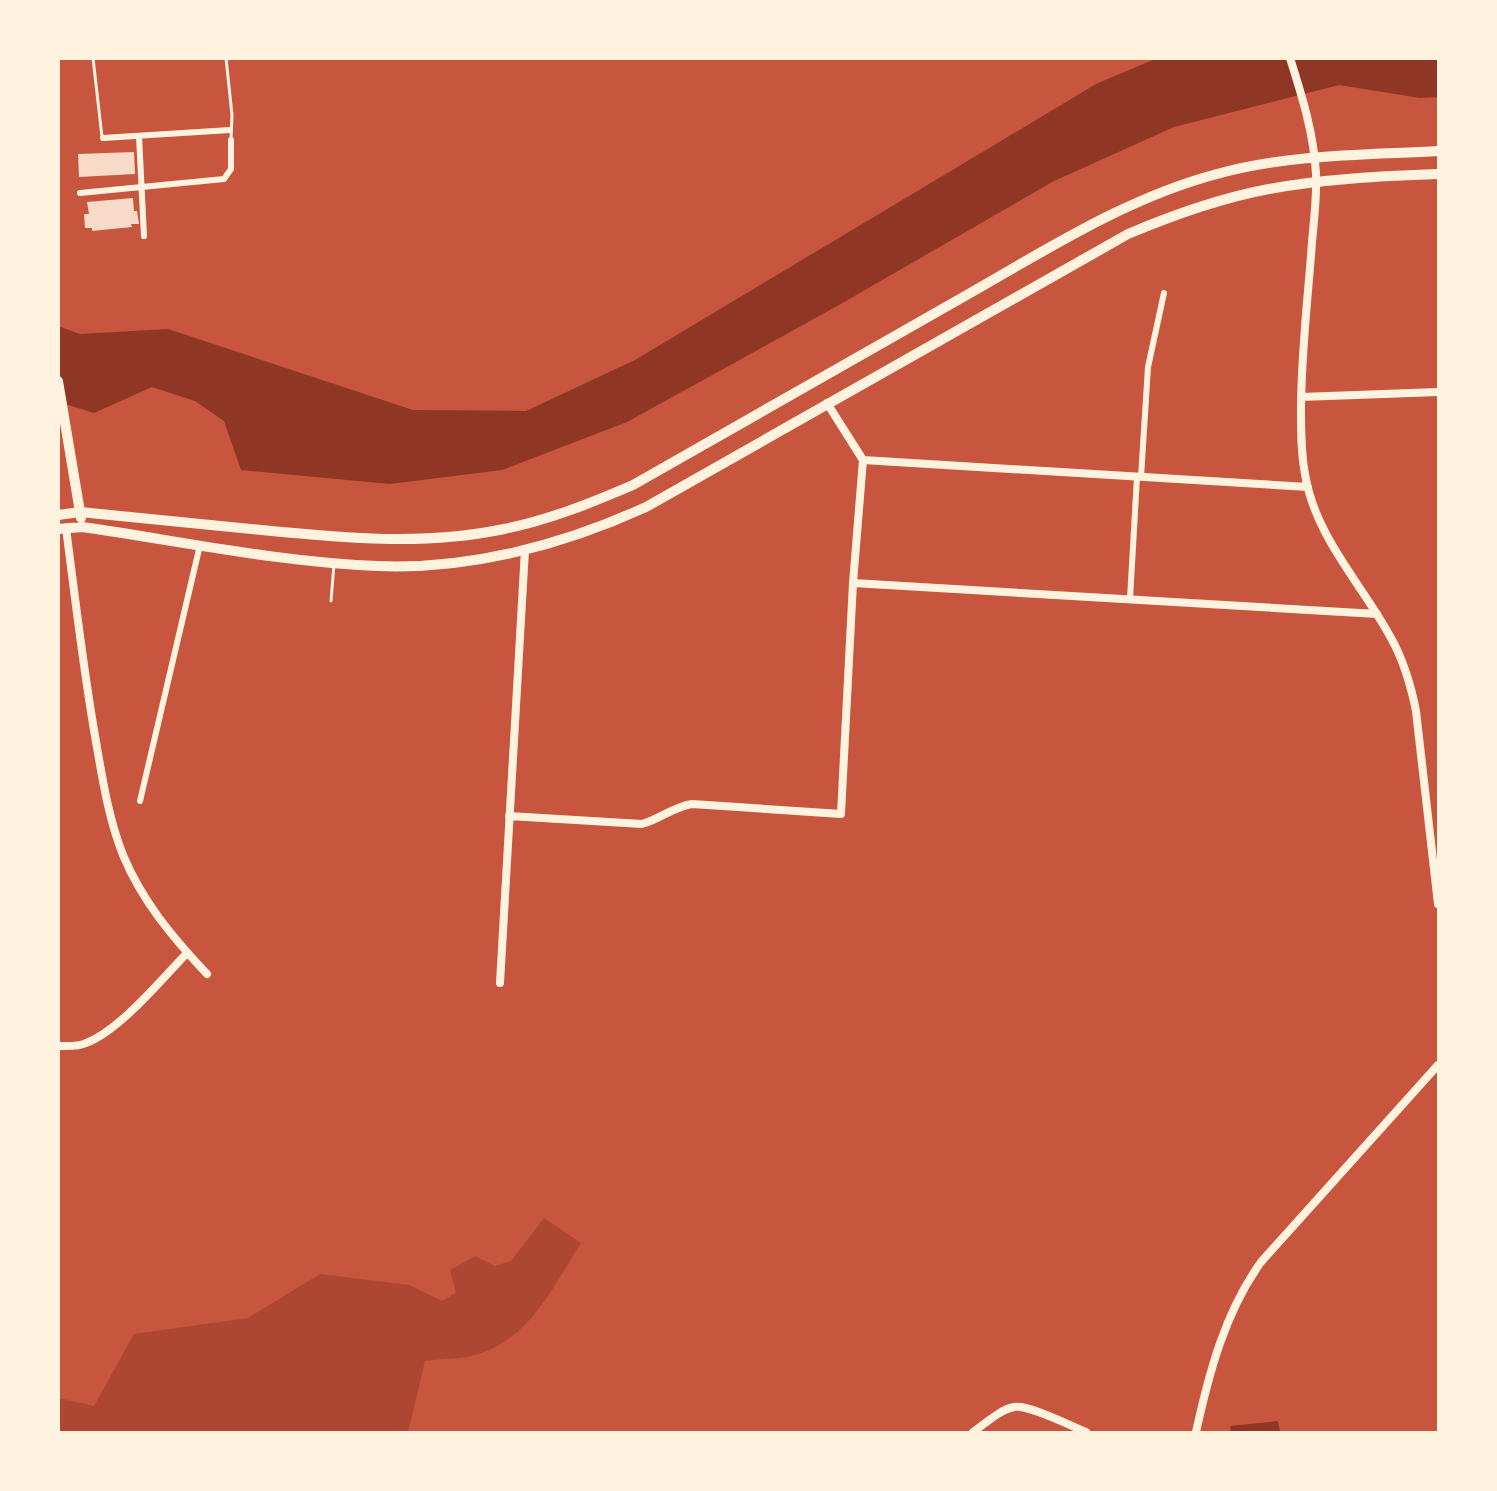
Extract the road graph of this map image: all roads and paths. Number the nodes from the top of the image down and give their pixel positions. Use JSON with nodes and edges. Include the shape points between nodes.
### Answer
{"nodes":[{"id":1,"x":93,"y":58,"type":"edge"},
{"id":2,"x":226,"y":58,"type":"edge"},
{"id":3,"x":1290,"y":58,"type":"edge"},
{"id":4,"x":230,"y":130,"type":"junction"},
{"id":5,"x":139,"y":136,"type":"junction"},
{"id":6,"x":103,"y":138,"type":"joint"},
{"id":7,"x":231,"y":140,"type":"joint"},
{"id":8,"x":1438,"y":151,"type":"edge"},
{"id":9,"x":1314,"y":157,"type":"junction"},
{"id":10,"x":1438,"y":174,"type":"edge"},
{"id":11,"x":1316,"y":183,"type":"junction"},
{"id":12,"x":141,"y":187,"type":"junction"},
{"id":13,"x":80,"y":193,"type":"dead end"},
{"id":14,"x":144,"y":236,"type":"dead end"},
{"id":15,"x":1164,"y":293,"type":"dead end"},
{"id":16,"x":58,"y":381,"type":"edge"},
{"id":17,"x":1438,"y":392,"type":"edge"},
{"id":18,"x":1302,"y":397,"type":"junction"},
{"id":19,"x":827,"y":404,"type":"junction"},
{"id":20,"x":863,"y":460,"type":"junction"},
{"id":21,"x":1139,"y":477,"type":"junction"},
{"id":22,"x":1308,"y":486,"type":"junction"},
{"id":23,"x":80,"y":512,"type":"junction"},
{"id":24,"x":60,"y":524,"type":"edge"},
{"id":25,"x":82,"y":527,"type":"junction"},
{"id":26,"x":200,"y":545,"type":"junction"},
{"id":27,"x":525,"y":550,"type":"junction"},
{"id":28,"x":334,"y":562,"type":"junction"},
{"id":29,"x":853,"y":583,"type":"junction"},
{"id":30,"x":1130,"y":599,"type":"junction"},
{"id":31,"x":331,"y":601,"type":"dead end"},
{"id":32,"x":1377,"y":614,"type":"junction"},
{"id":33,"x":140,"y":801,"type":"dead end"},
{"id":34,"x":509,"y":816,"type":"junction"},
{"id":35,"x":1438,"y":904,"type":"edge"},
{"id":36,"x":187,"y":953,"type":"junction"},
{"id":37,"x":207,"y":974,"type":"dead end"},
{"id":38,"x":500,"y":983,"type":"dead end"},
{"id":39,"x":58,"y":1046,"type":"edge"},
{"id":40,"x":1438,"y":1065,"type":"edge"},
{"id":41,"x":973,"y":1432,"type":"edge"},
{"id":42,"x":1086,"y":1432,"type":"edge"},
{"id":43,"x":1196,"y":1432,"type":"edge"}],
"edges":[{"from":1,"to":6,"type":"lane"},
{"from":2,"to":4,"type":"lane"},
{"from":3,"to":9,"type":"street"},
{"from":4,"to":5,"type":"street"},
{"from":4,"to":7,"type":"lane"},
{"from":5,"to":6,"type":"street"},
{"from":5,"to":12,"type":"street"},
{"from":7,"to":12,"type":"street","via":[[231,169],[224,178]]},
{"from":8,"to":9,"type":"main road"},
{"from":9,"to":11,"type":"street"},
{"from":9,"to":23,"type":"main road","via":[[1217,174],[1117,211],[633,485],[537,522],[399,541]]},
{"from":10,"to":11,"type":"main road"},
{"from":11,"to":18,"type":"street"},
{"from":11,"to":19,"type":"main road","via":[[1234,197],[1128,234]]},
{"from":12,"to":13,"type":"street"},
{"from":12,"to":14,"type":"street"},
{"from":15,"to":21,"type":"street","via":[[1148,368]]},
{"from":16,"to":23,"type":"main road"},
{"from":17,"to":18,"type":"street"},
{"from":18,"to":22,"type":"street","via":[[1302,455]]},
{"from":19,"to":20,"type":"street"},
{"from":19,"to":27,"type":"main road","via":[[646,507],[592,530]]},
{"from":20,"to":21,"type":"street"},
{"from":20,"to":29,"type":"street"},
{"from":21,"to":22,"type":"street"},
{"from":21,"to":30,"type":"street"},
{"from":22,"to":32,"type":"street","via":[[1337,555]]},
{"from":23,"to":24,"type":"main road"},
{"from":23,"to":25,"type":"main road"},
{"from":24,"to":25,"type":"main road"},
{"from":24,"to":36,"type":"street","via":[[102,782],[113,825],[142,893]]},
{"from":25,"to":26,"type":"main road"},
{"from":26,"to":28,"type":"main road"},
{"from":26,"to":33,"type":"street"},
{"from":27,"to":28,"type":"main road","via":[[411,566]]},
{"from":27,"to":34,"type":"street"},
{"from":28,"to":31,"type":"lane"},
{"from":29,"to":30,"type":"street"},
{"from":29,"to":34,"type":"street","via":[[841,814],[692,804],[642,824]]},
{"from":30,"to":32,"type":"street"},
{"from":32,"to":35,"type":"street","via":[[1401,660],[1416,711]]},
{"from":34,"to":38,"type":"street"},
{"from":36,"to":37,"type":"street"},
{"from":36,"to":39,"type":"street","via":[[111,1028],[84,1044]]},
{"from":40,"to":43,"type":"street","via":[[1252,1275],[1220,1344]]},
{"from":41,"to":42,"type":"street","via":[[1015,1407],[1027,1408]]}]}
